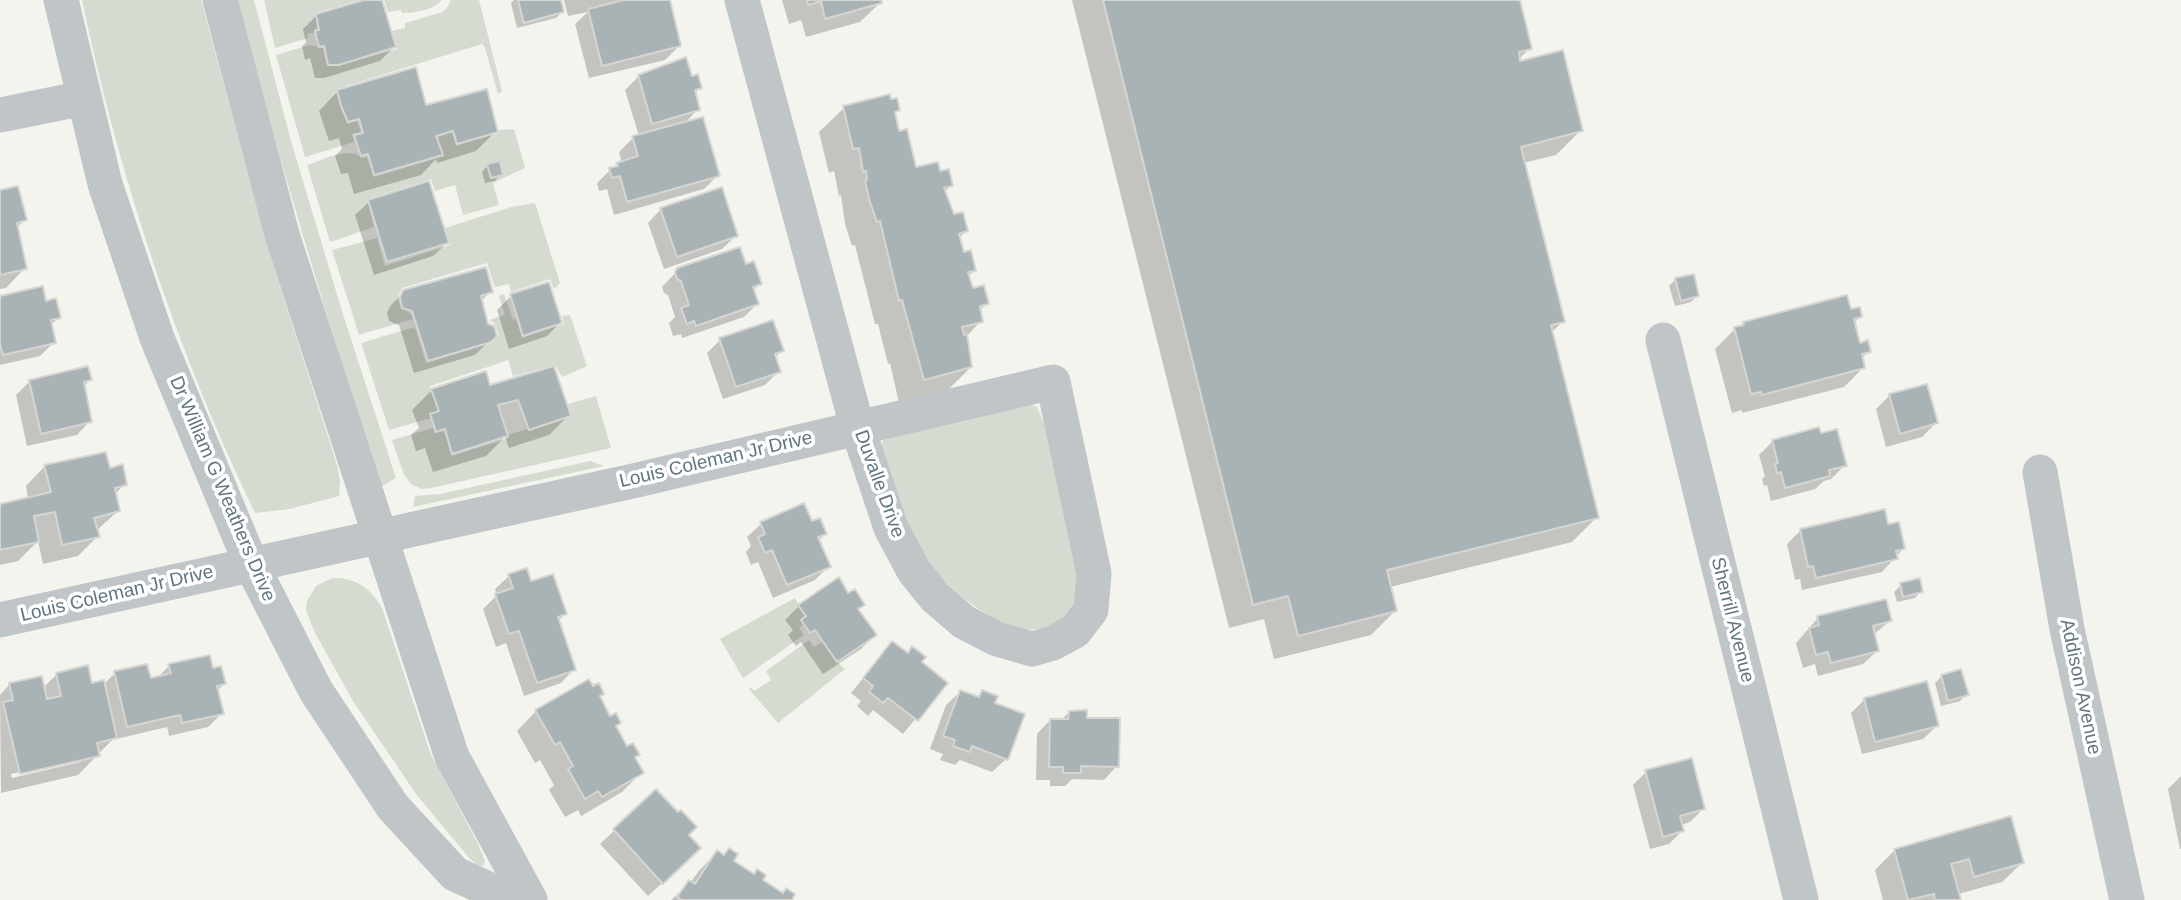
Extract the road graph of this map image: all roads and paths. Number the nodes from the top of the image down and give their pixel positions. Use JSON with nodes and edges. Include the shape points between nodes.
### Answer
{"nodes":[{"id":1,"x":61,"y":0,"type":"edge"},
{"id":2,"x":219,"y":0,"type":"edge"},
{"id":3,"x":742,"y":0,"type":"edge"},
{"id":4,"x":84,"y":97,"type":"junction"},
{"id":5,"x":0,"y":115,"type":"edge"},
{"id":6,"x":1663,"y":340,"type":"dead end"},
{"id":7,"x":1053,"y":382,"type":"joint"},
{"id":8,"x":858,"y":426,"type":"junction"},
{"id":9,"x":2040,"y":472,"type":"dead end"},
{"id":10,"x":378,"y":536,"type":"junction"},
{"id":11,"x":251,"y":564,"type":"junction"},
{"id":12,"x":0,"y":620,"type":"edge"},
{"id":13,"x":512,"y":900,"type":"edge"},
{"id":14,"x":530,"y":900,"type":"edge"},
{"id":15,"x":1801,"y":900,"type":"edge"},
{"id":16,"x":2127,"y":900,"type":"edge"}],
"edges":[{"from":1,"to":4,"type":"street","name":"Dr William G Weathers Drive"},
{"from":2,"to":10,"type":"street","via":[[283,238]]},
{"from":3,"to":8,"type":"street","name":"Duvalle Drive"},
{"from":4,"to":5,"type":"street"},
{"from":4,"to":11,"type":"street","name":"Dr William G Weathers Drive","via":[[105,184],[157,338]]},
{"from":6,"to":15,"type":"street","name":"Sherrill Avenue"},
{"from":7,"to":8,"type":"street","name":"Louis Coleman Jr Drive"},
{"from":7,"to":8,"type":"street","name":"Duvalle Drive","via":[[1094,573],[1091,610],[1076,631],[1032,649],[996,639],[964,622],[935,597],[891,528]]},
{"from":8,"to":10,"type":"street","name":"Louis Coleman Jr Drive"},
{"from":9,"to":16,"type":"street","name":"Addison Avenue","via":[[2067,629]]},
{"from":10,"to":11,"type":"street","name":"Louis Coleman Jr Drive"},
{"from":10,"to":14,"type":"street","via":[[452,757]]},
{"from":11,"to":12,"type":"street","name":"Louis Coleman Jr Drive"},
{"from":11,"to":13,"type":"street","name":"Dr William G Weathers Drive","via":[[316,691],[393,807],[455,874]]}]}
